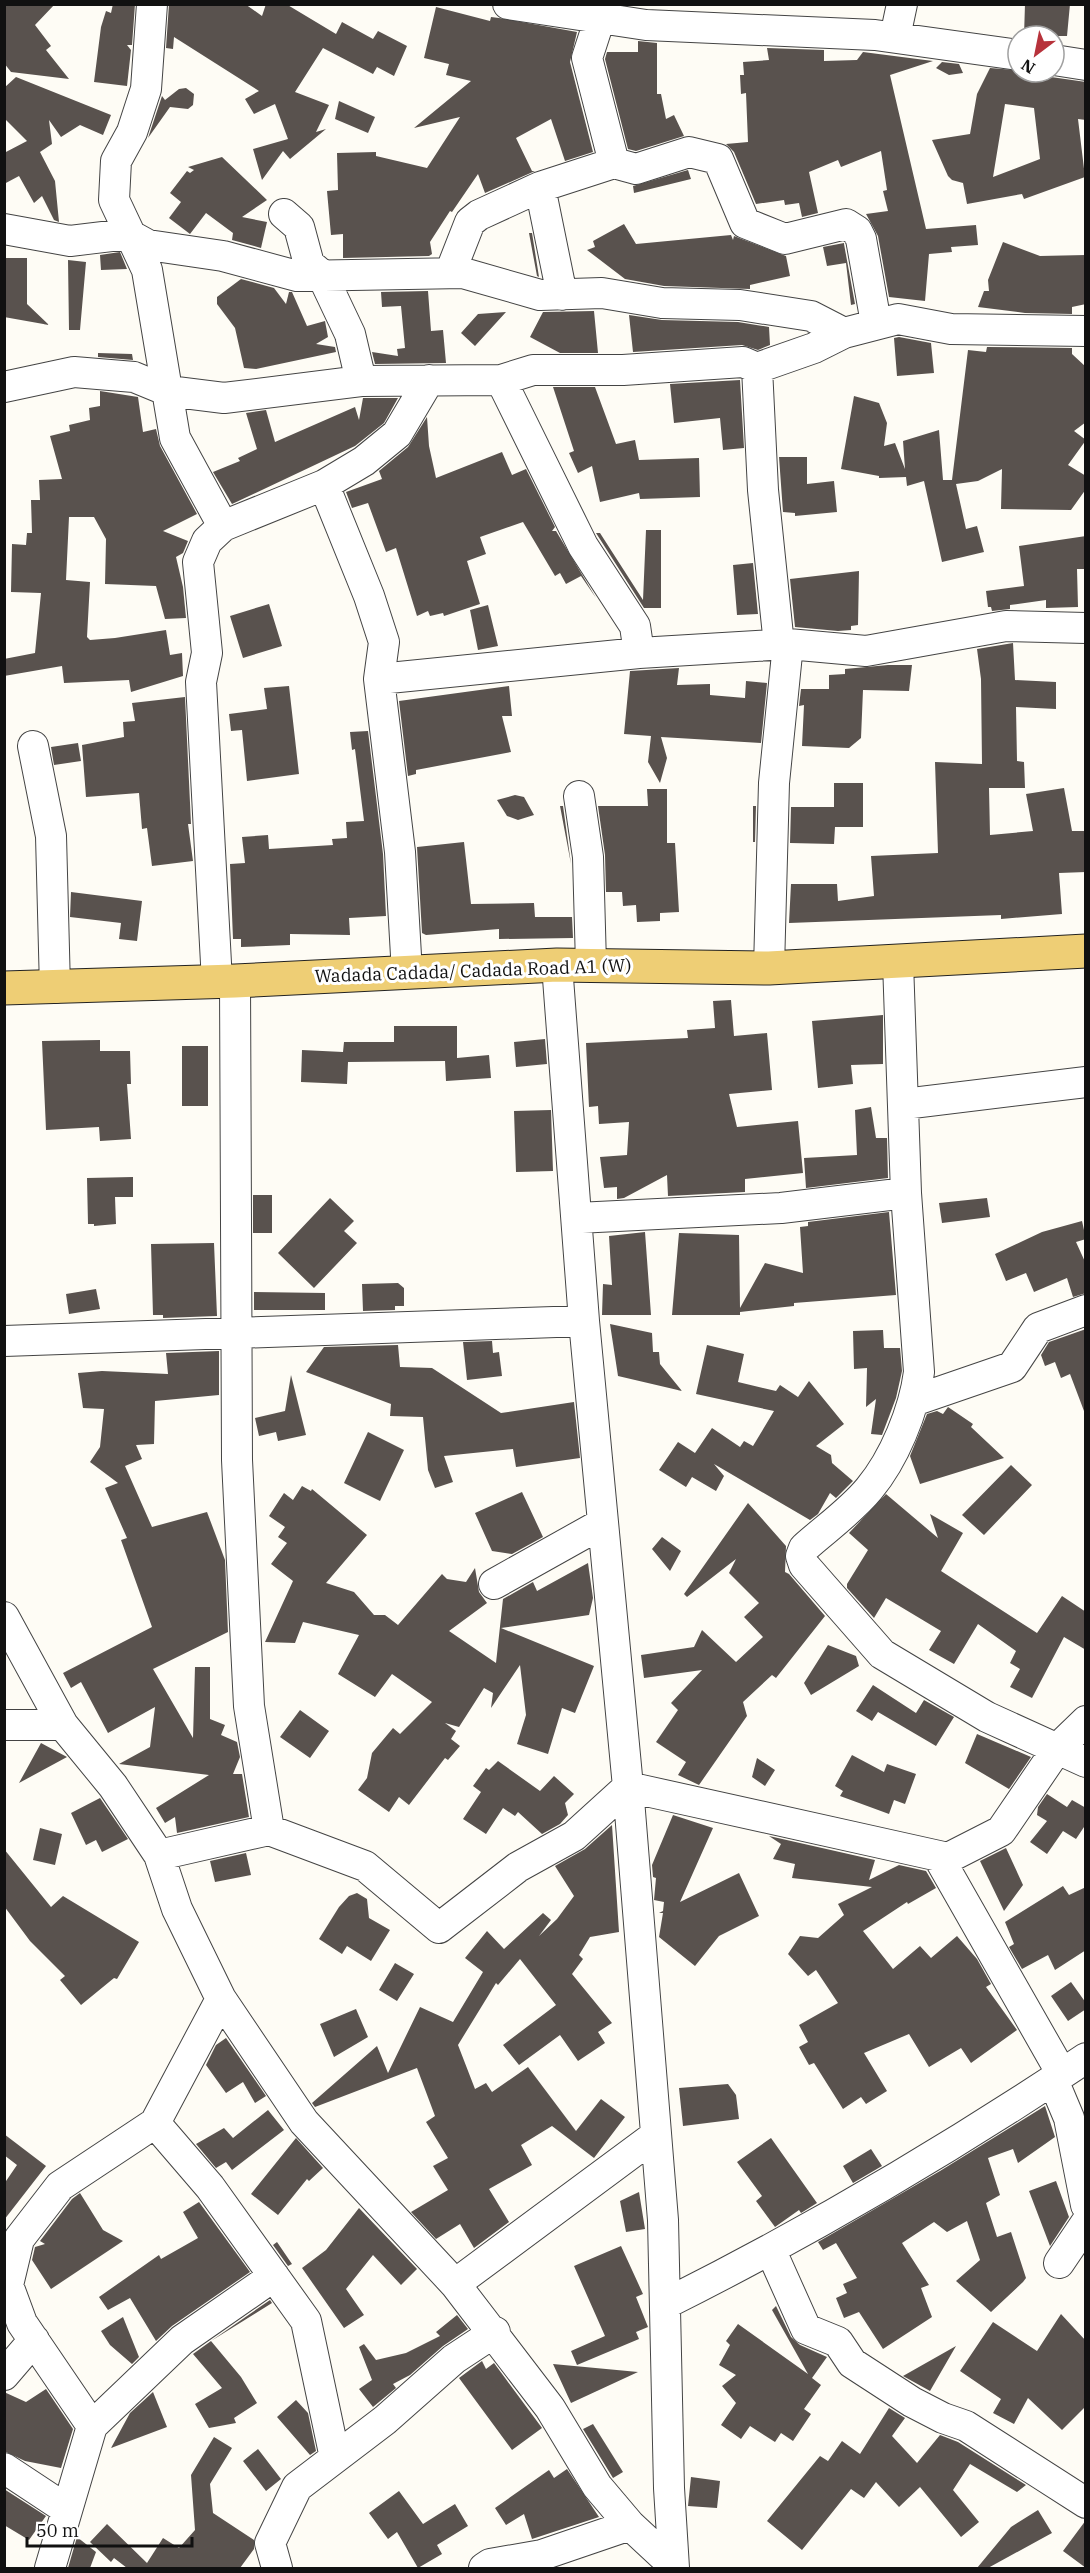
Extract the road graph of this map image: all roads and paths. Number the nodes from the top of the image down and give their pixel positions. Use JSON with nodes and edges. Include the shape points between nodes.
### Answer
{"nodes":[{"id":1,"x":152,"y":4,"type":"edge"},
{"id":2,"x":508,"y":4,"type":"edge"},
{"id":3,"x":902,"y":4,"type":"edge"},
{"id":4,"x":600,"y":18,"type":"junction"},
{"id":5,"x":894,"y":37,"type":"junction"},
{"id":6,"x":1006,"y":53,"type":"edge"},
{"id":7,"x":1066,"y":62,"type":"edge"},
{"id":8,"x":1086,"y":65,"type":"edge"},
{"id":9,"x":614,"y":163,"type":"junction"},
{"id":10,"x":540,"y":187,"type":"junction"},
{"id":11,"x":284,"y":214,"type":"dead end"},
{"id":12,"x":4,"y":229,"type":"edge"},
{"id":13,"x":128,"y":234,"type":"junction"},
{"id":14,"x":450,"y":273,"type":"junction"},
{"id":15,"x":322,"y":275,"type":"junction"},
{"id":16,"x":562,"y":295,"type":"junction"},
{"id":17,"x":876,"y":323,"type":"junction"},
{"id":18,"x":1086,"y":331,"type":"edge"},
{"id":19,"x":844,"y":333,"type":"junction"},
{"id":20,"x":756,"y":368,"type":"junction"},
{"id":21,"x":429,"y":380,"type":"junction"},
{"id":22,"x":501,"y":380,"type":"junction"},
{"id":23,"x":361,"y":381,"type":"junction"},
{"id":24,"x":4,"y":387,"type":"edge"},
{"id":25,"x":168,"y":391,"type":"junction"},
{"id":26,"x":324,"y":485,"type":"junction"},
{"id":27,"x":223,"y":526,"type":"junction"},
{"id":28,"x":1085,"y":629,"type":"edge"},
{"id":29,"x":783,"y":645,"type":"junction"},
{"id":30,"x":639,"y":653,"type":"junction"},
{"id":31,"x":379,"y":679,"type":"junction"},
{"id":32,"x":33,"y":746,"type":"dead end"},
{"id":33,"x":579,"y":796,"type":"dead end"},
{"id":34,"x":1086,"y":951,"type":"edge"},
{"id":35,"x":898,"y":962,"type":"junction"},
{"id":36,"x":591,"y":964,"type":"junction"},
{"id":37,"x":557,"y":965,"type":"junction"},
{"id":38,"x":769,"y":968,"type":"junction"},
{"id":39,"x":407,"y":973,"type":"junction"},
{"id":40,"x":226,"y":981,"type":"junction"},
{"id":41,"x":4,"y":988,"type":"edge"},
{"id":42,"x":55,"y":988,"type":"junction"},
{"id":43,"x":1086,"y":1082,"type":"edge"},
{"id":44,"x":904,"y":1104,"type":"junction"},
{"id":45,"x":906,"y":1193,"type":"junction"},
{"id":46,"x":577,"y":1218,"type":"junction"},
{"id":47,"x":1086,"y":1310,"type":"edge"},
{"id":48,"x":584,"y":1320,"type":"junction"},
{"id":49,"x":238,"y":1332,"type":"junction"},
{"id":50,"x":4,"y":1341,"type":"edge"},
{"id":51,"x":916,"y":1400,"type":"junction"},
{"id":52,"x":603,"y":1524,"type":"junction"},
{"id":53,"x":494,"y":1584,"type":"dead end"},
{"id":54,"x":4,"y":1617,"type":"edge"},
{"id":55,"x":1086,"y":1721,"type":"edge"},
{"id":56,"x":4,"y":1725,"type":"edge"},
{"id":57,"x":63,"y":1725,"type":"junction"},
{"id":58,"x":1058,"y":1749,"type":"junction"},
{"id":59,"x":1086,"y":1762,"type":"edge"},
{"id":60,"x":628,"y":1787,"type":"junction"},
{"id":61,"x":269,"y":1830,"type":"junction"},
{"id":62,"x":159,"y":1855,"type":"junction"},
{"id":63,"x":939,"y":1858,"type":"junction"},
{"id":64,"x":221,"y":1999,"type":"junction"},
{"id":65,"x":1067,"y":2071,"type":"edge"},
{"id":66,"x":155,"y":2123,"type":"junction"},
{"id":67,"x":656,"y":2135,"type":"junction"},
{"id":68,"x":1086,"y":2205,"type":"edge"},
{"id":69,"x":1086,"y":2223,"type":"edge"},
{"id":70,"x":771,"y":2251,"type":"junction"},
{"id":71,"x":1059,"y":2263,"type":"dead end"},
{"id":72,"x":274,"y":2276,"type":"junction"},
{"id":73,"x":455,"y":2284,"type":"junction"},
{"id":74,"x":665,"y":2304,"type":"junction"},
{"id":75,"x":495,"y":2332,"type":"junction"},
{"id":76,"x":34,"y":2340,"type":"junction"},
{"id":77,"x":4,"y":2375,"type":"edge"},
{"id":78,"x":92,"y":2426,"type":"junction"},
{"id":79,"x":336,"y":2458,"type":"junction"},
{"id":80,"x":4,"y":2468,"type":"edge"},
{"id":81,"x":1086,"y":2503,"type":"edge"},
{"id":82,"x":66,"y":2509,"type":"junction"},
{"id":83,"x":630,"y":2525,"type":"junction"},
{"id":84,"x":674,"y":2567,"type":"edge"},
{"id":85,"x":50,"y":2568,"type":"edge"},
{"id":86,"x":277,"y":2568,"type":"edge"},
{"id":87,"x":484,"y":2568,"type":"edge"}],
"edges":[{"from":1,"to":13,"type":"street","via":[[147,89],[132,132],[116,161],[114,200]]},
{"from":2,"to":4,"type":"street"},
{"from":3,"to":5,"type":"street"},
{"from":4,"to":5,"type":"street","via":[[646,25]]},
{"from":4,"to":9,"type":"street","via":[[587,58]]},
{"from":5,"to":6,"type":"street"},
{"from":7,"to":8,"type":"street"},
{"from":9,"to":10,"type":"street"},
{"from":9,"to":17,"type":"street","via":[[636,169],[689,152],[718,159],[745,224],[785,239],[846,224],[861,239]]},
{"from":10,"to":14,"type":"street","via":[[470,222]]},
{"from":10,"to":16,"type":"street"},
{"from":11,"to":15,"type":"street","via":[[299,227],[309,264]]},
{"from":12,"to":13,"type":"street","via":[[70,241]]},
{"from":13,"to":15,"type":"street","via":[[148,245],[223,256],[297,276]]},
{"from":13,"to":25,"type":"street","via":[[147,270]]},
{"from":14,"to":15,"type":"street"},
{"from":14,"to":16,"type":"street","via":[[463,273],[540,295]]},
{"from":15,"to":23,"type":"street","via":[[350,334]]},
{"from":16,"to":19,"type":"street","via":[[602,293],[662,303],[740,306],[811,316]]},
{"from":17,"to":18,"type":"street","via":[[898,319],[951,329]]},
{"from":17,"to":19,"type":"street"},
{"from":19,"to":20,"type":"street"},
{"from":20,"to":22,"type":"street","via":[[743,362],[623,370],[533,370]]},
{"from":20,"to":29,"type":"street","via":[[763,490]]},
{"from":21,"to":22,"type":"street"},
{"from":21,"to":23,"type":"street"},
{"from":21,"to":26,"type":"street","via":[[398,434]]},
{"from":22,"to":30,"type":"street","via":[[583,546],[635,626]]},
{"from":23,"to":25,"type":"street","via":[[224,398]]},
{"from":24,"to":25,"type":"street","via":[[74,372],[134,377]]},
{"from":25,"to":27,"type":"street","via":[[175,438]]},
{"from":26,"to":27,"type":"street"},
{"from":26,"to":31,"type":"street","via":[[384,642]]},
{"from":27,"to":40,"type":"street","via":[[207,541],[198,562],[207,653],[201,682]]},
{"from":28,"to":29,"type":"street","via":[[1006,626],[866,651]]},
{"from":29,"to":30,"type":"street"},
{"from":29,"to":38,"type":"street","via":[[774,783]]},
{"from":30,"to":31,"type":"street"},
{"from":31,"to":39,"type":"street","via":[[400,852]]},
{"from":32,"to":42,"type":"street","via":[[51,836]]},
{"from":33,"to":36,"type":"street","via":[[588,857]]},
{"from":34,"to":35,"type":"main road","name":"Wadada Cadada/ Cadada Road A1 (W)"},
{"from":35,"to":38,"type":"main road","name":"Wadada Cadada/ Cadada Road A1 (W)"},
{"from":35,"to":44,"type":"street"},
{"from":36,"to":37,"type":"main road","name":"Wadada Cadada/ Cadada Road A1 (W)"},
{"from":36,"to":38,"type":"main road","name":"Wadada Cadada/ Cadada Road A1 (W)"},
{"from":37,"to":39,"type":"main road","name":"Wadada Cadada/ Cadada Road A1 (W)"},
{"from":37,"to":46,"type":"street"},
{"from":39,"to":40,"type":"main road","name":"Wadada Cadada/ Cadada Road A1 (W)"},
{"from":40,"to":42,"type":"main road","name":"Wadada Cadada/ Cadada Road A1 (W)"},
{"from":40,"to":49,"type":"street"},
{"from":41,"to":42,"type":"main road","name":"Wadada Cadada/ Cadada Road A1 (W)"},
{"from":43,"to":44,"type":"street"},
{"from":44,"to":45,"type":"street"},
{"from":45,"to":46,"type":"street","via":[[781,1208]]},
{"from":45,"to":51,"type":"street","via":[[919,1372]]},
{"from":46,"to":48,"type":"street"},
{"from":47,"to":51,"type":"street","via":[[1038,1328],[1012,1367]]},
{"from":48,"to":49,"type":"street"},
{"from":48,"to":52,"type":"street"},
{"from":49,"to":50,"type":"street"},
{"from":49,"to":61,"type":"street","via":[[237,1460],[249,1706]]},
{"from":51,"to":58,"type":"street","via":[[869,1489],[804,1548],[804,1565],[882,1654],[987,1717]]},
{"from":52,"to":53,"type":"street"},
{"from":52,"to":60,"type":"street"},
{"from":54,"to":57,"type":"street"},
{"from":55,"to":58,"type":"street"},
{"from":56,"to":57,"type":"street"},
{"from":57,"to":62,"type":"street","via":[[113,1786]]},
{"from":58,"to":59,"type":"street"},
{"from":58,"to":63,"type":"street","via":[[1001,1831],[948,1858]]},
{"from":60,"to":61,"type":"street","via":[[574,1836],[518,1867],[439,1928],[365,1866]]},
{"from":60,"to":63,"type":"street"},
{"from":60,"to":67,"type":"street"},
{"from":61,"to":62,"type":"street"},
{"from":62,"to":64,"type":"street","via":[[177,1909]]},
{"from":63,"to":65,"type":"street"},
{"from":64,"to":66,"type":"street"},
{"from":64,"to":73,"type":"street","via":[[304,2122]]},
{"from":65,"to":68,"type":"street","via":[[1069,2118]]},
{"from":65,"to":70,"type":"street","via":[[885,2187]]},
{"from":66,"to":72,"type":"street","via":[[210,2187]]},
{"from":66,"to":76,"type":"street","via":[[60,2186],[19,2239],[8,2285],[22,2323]]},
{"from":67,"to":73,"type":"street"},
{"from":67,"to":74,"type":"street"},
{"from":69,"to":71,"type":"street"},
{"from":70,"to":74,"type":"street"},
{"from":70,"to":81,"type":"street","via":[[806,2329],[838,2342],[852,2362],[912,2402],[966,2426]]},
{"from":72,"to":78,"type":"street","via":[[182,2340]]},
{"from":72,"to":79,"type":"street","via":[[306,2321]]},
{"from":73,"to":75,"type":"street"},
{"from":74,"to":84,"type":"street"},
{"from":75,"to":79,"type":"street","via":[[454,2359]]},
{"from":75,"to":83,"type":"street","via":[[550,2408],[597,2486]]},
{"from":76,"to":77,"type":"street"},
{"from":76,"to":78,"type":"street"},
{"from":78,"to":82,"type":"street"},
{"from":79,"to":86,"type":"street","via":[[297,2487],[270,2543]]},
{"from":80,"to":82,"type":"street"},
{"from":82,"to":85,"type":"street"},
{"from":83,"to":84,"type":"street"},
{"from":83,"to":87,"type":"street","via":[[542,2555]]}]}
